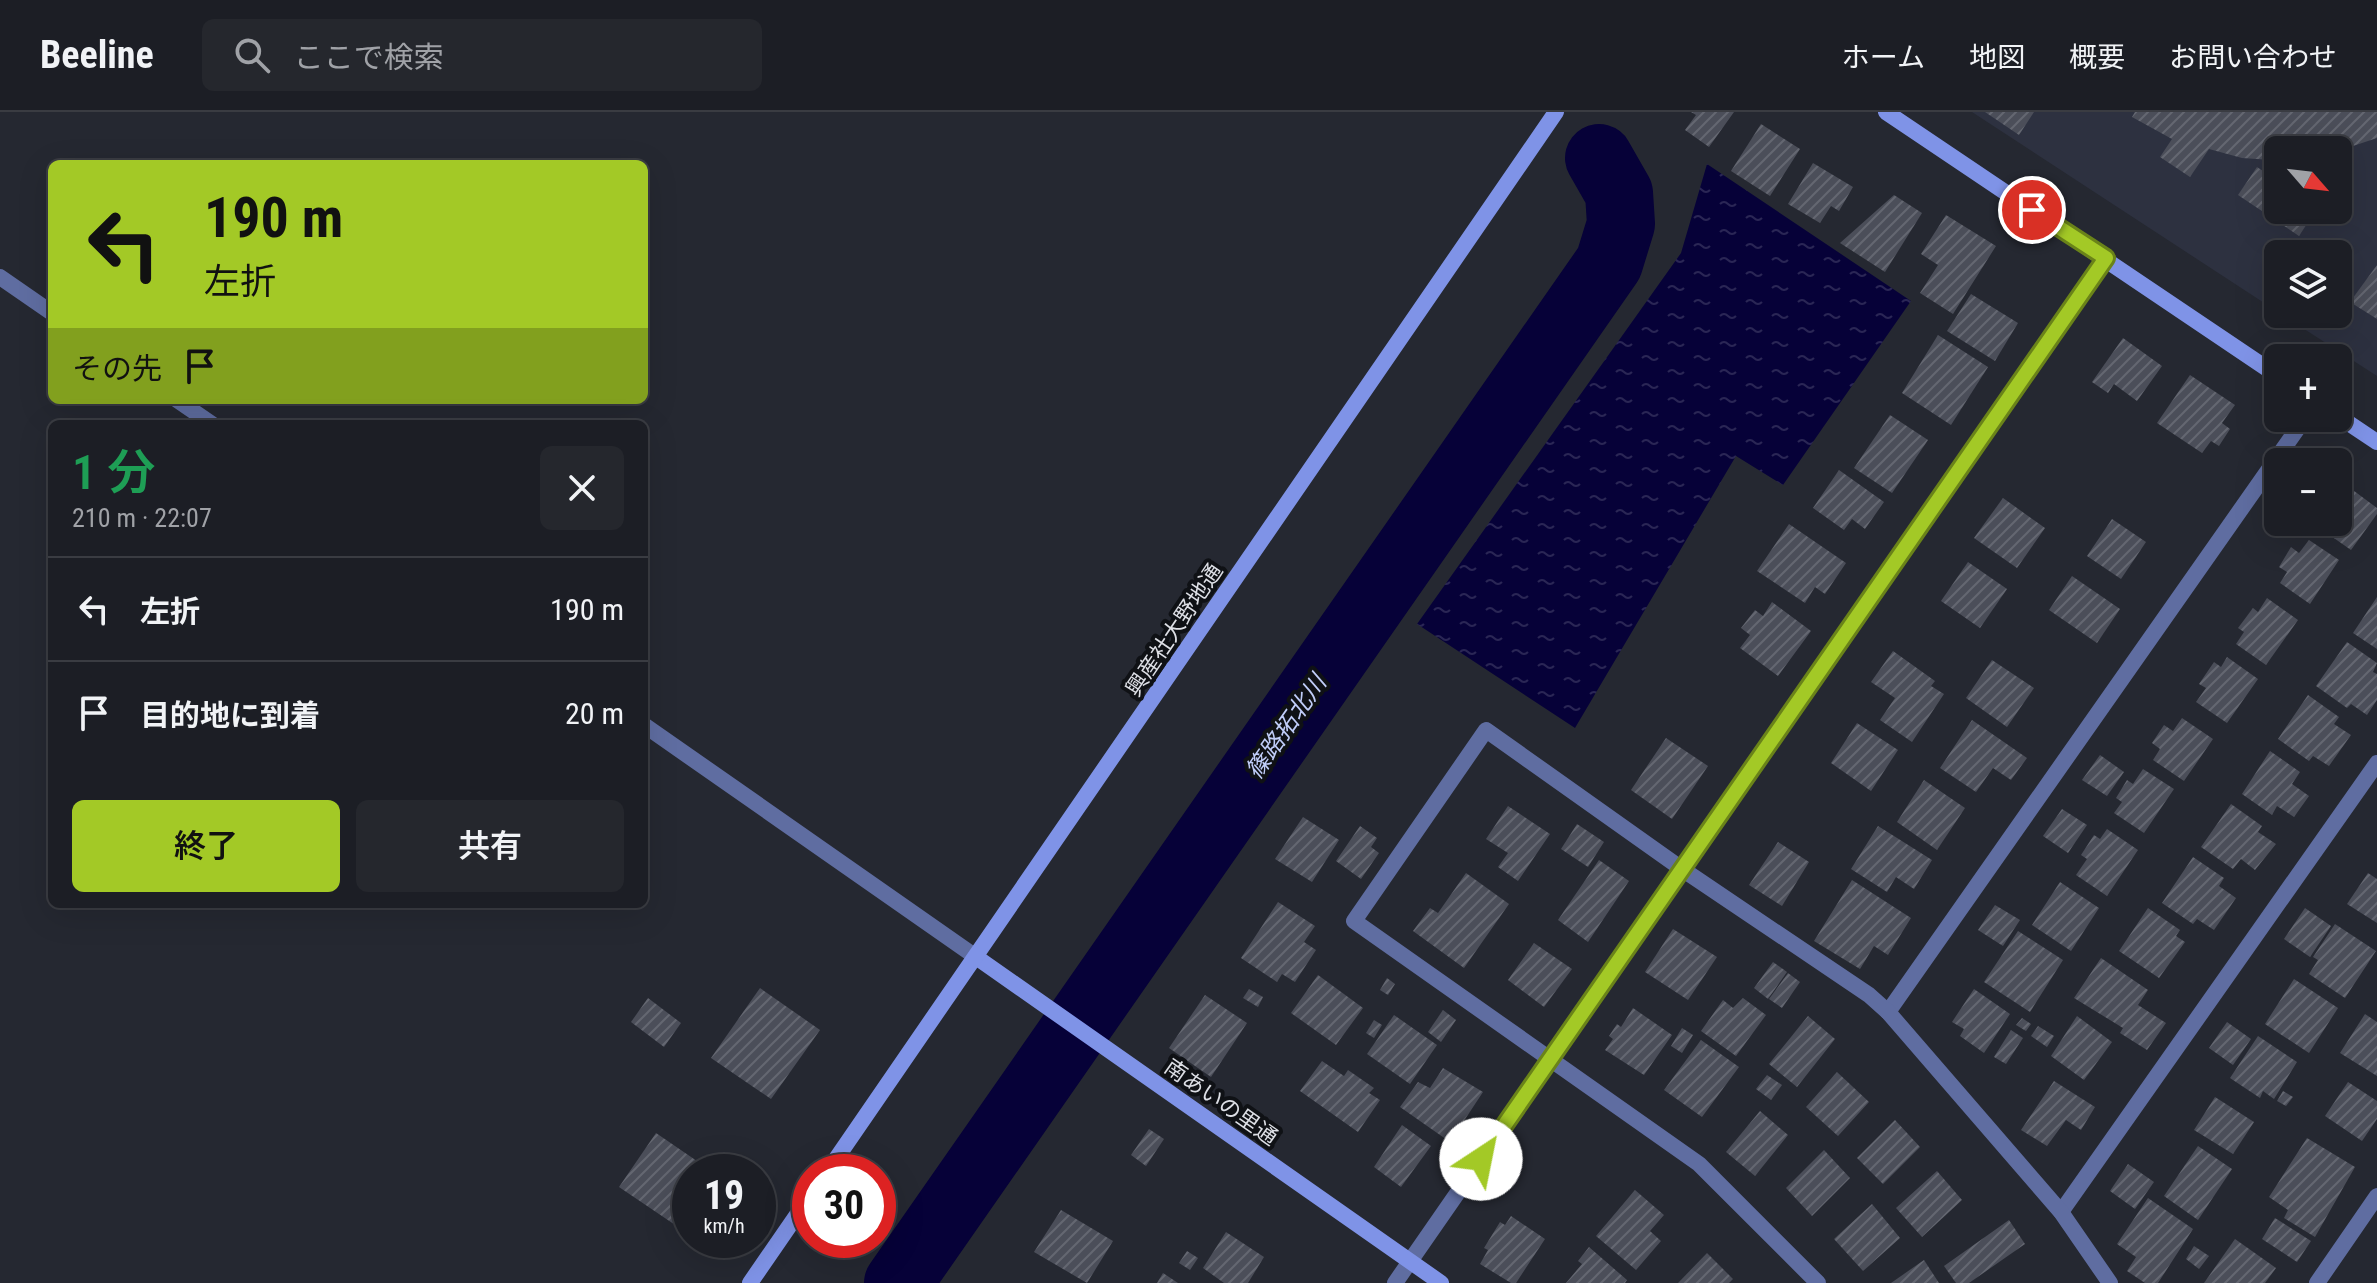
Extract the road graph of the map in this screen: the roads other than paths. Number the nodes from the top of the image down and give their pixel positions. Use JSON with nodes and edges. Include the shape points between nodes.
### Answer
{"nodes":[{"id":1,"x":1556,"y":112,"type":"edge"},
{"id":2,"x":1886,"y":112,"type":"edge"},
{"id":3,"x":2106,"y":258,"type":"junction"},
{"id":4,"x":0,"y":277,"type":"edge"},
{"id":5,"x":48,"y":310,"type":"edge"},
{"id":6,"x":2264,"y":366,"type":"edge"},
{"id":7,"x":183,"y":404,"type":"edge"},
{"id":8,"x":206,"y":420,"type":"edge"},
{"id":9,"x":2352,"y":425,"type":"edge"},
{"id":10,"x":2295,"y":432,"type":"edge"},
{"id":11,"x":2377,"y":442,"type":"edge"},
{"id":12,"x":648,"y":728,"type":"edge"},
{"id":13,"x":2377,"y":763,"type":"edge"},
{"id":14,"x":1682,"y":869,"type":"junction"},
{"id":15,"x":976,"y":957,"type":"junction"},
{"id":16,"x":1888,"y":1012,"type":"junction"},
{"id":17,"x":1550,"y":1058,"type":"junction"},
{"id":18,"x":839,"y":1154,"type":"edge"},
{"id":19,"x":2377,"y":1196,"type":"edge"},
{"id":20,"x":2061,"y":1212,"type":"junction"},
{"id":21,"x":792,"y":1222,"type":"edge"},
{"id":22,"x":1411,"y":1261,"type":"junction"},
{"id":23,"x":750,"y":1283,"type":"edge"},
{"id":24,"x":1395,"y":1283,"type":"edge"},
{"id":25,"x":1441,"y":1283,"type":"edge"},
{"id":26,"x":1818,"y":1283,"type":"edge"},
{"id":27,"x":2110,"y":1283,"type":"edge"},
{"id":28,"x":2317,"y":1283,"type":"edge"}],
"edges":[{"from":1,"to":15,"type":"street","name":"興産社大野地通"},
{"from":2,"to":3,"type":"street"},
{"from":3,"to":6,"type":"street"},
{"from":3,"to":14,"type":"street"},
{"from":4,"to":5,"type":"street"},
{"from":7,"to":8,"type":"street"},
{"from":9,"to":11,"type":"street"},
{"from":10,"to":16,"type":"street"},
{"from":12,"to":15,"type":"street"},
{"from":13,"to":20,"type":"street"},
{"from":14,"to":16,"type":"street"},
{"from":14,"to":17,"type":"street"},
{"from":14,"to":17,"type":"street","via":[[1486,730],[1354,921]]},
{"from":15,"to":18,"type":"street","name":"興産社大野地通"},
{"from":15,"to":22,"type":"street","name":"南あいの里通"},
{"from":16,"to":20,"type":"street"},
{"from":17,"to":22,"type":"street"},
{"from":17,"to":26,"type":"street","via":[[1699,1164]]},
{"from":19,"to":28,"type":"street"},
{"from":20,"to":27,"type":"street"},
{"from":21,"to":23,"type":"street"},
{"from":22,"to":24,"type":"street"},
{"from":22,"to":25,"type":"street","name":"南あいの里通"}]}
